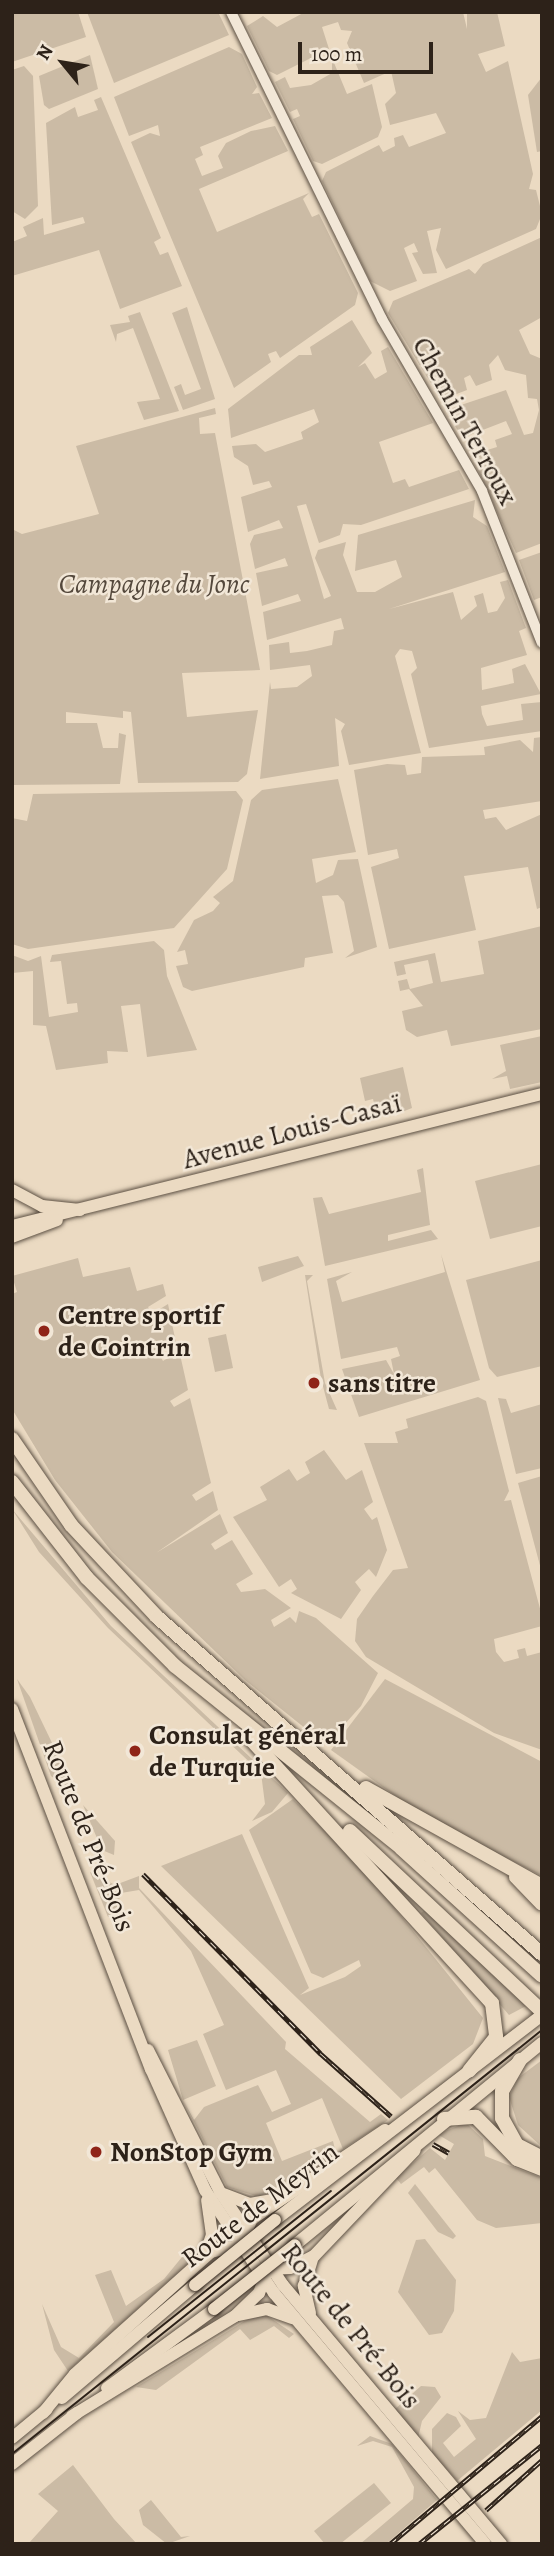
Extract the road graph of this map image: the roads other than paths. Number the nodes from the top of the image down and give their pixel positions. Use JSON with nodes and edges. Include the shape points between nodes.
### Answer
{"nodes":[{"id":1,"x":231,"y":12,"type":"edge"},
{"id":2,"x":542,"y":643,"type":"edge"},
{"id":3,"x":542,"y":1094,"type":"edge"},
{"id":4,"x":12,"y":1190,"type":"edge"},
{"id":5,"x":91,"y":1211,"type":"junction"},
{"id":6,"x":57,"y":1220,"type":"junction"},
{"id":7,"x":12,"y":1226,"type":"edge"},
{"id":8,"x":12,"y":1237,"type":"edge"},
{"id":9,"x":12,"y":1439,"type":"edge"},
{"id":10,"x":12,"y":1482,"type":"edge"},
{"id":11,"x":215,"y":1701,"type":"junction"},
{"id":12,"x":13,"y":1714,"type":"edge"},
{"id":13,"x":318,"y":1756,"type":"junction"},
{"id":14,"x":296,"y":1784,"type":"junction"},
{"id":15,"x":492,"y":1860,"type":"junction"},
{"id":16,"x":542,"y":1886,"type":"edge"},
{"id":17,"x":542,"y":1904,"type":"edge"},
{"id":18,"x":542,"y":1954,"type":"edge"},
{"id":19,"x":542,"y":1976,"type":"edge"},
{"id":20,"x":542,"y":2013,"type":"edge"},
{"id":21,"x":542,"y":2043,"type":"edge"},
{"id":22,"x":148,"y":2050,"type":"junction"},
{"id":23,"x":520,"y":2060,"type":"junction"},
{"id":24,"x":469,"y":2071,"type":"junction"},
{"id":25,"x":413,"y":2115,"type":"junction"},
{"id":26,"x":438,"y":2124,"type":"junction"},
{"id":27,"x":542,"y":2158,"type":"edge"},
{"id":28,"x":542,"y":2169,"type":"edge"},
{"id":29,"x":205,"y":2190,"type":"junction"},
{"id":30,"x":219,"y":2192,"type":"junction"},
{"id":31,"x":281,"y":2198,"type":"junction"},
{"id":32,"x":255,"y":2256,"type":"junction"},
{"id":33,"x":314,"y":2256,"type":"junction"},
{"id":34,"x":204,"y":2258,"type":"junction"},
{"id":35,"x":235,"y":2316,"type":"junction"},
{"id":36,"x":295,"y":2319,"type":"junction"},
{"id":37,"x":312,"y":2320,"type":"junction"},
{"id":38,"x":43,"y":2413,"type":"junction"},
{"id":39,"x":72,"y":2416,"type":"junction"},
{"id":40,"x":12,"y":2438,"type":"edge"},
{"id":41,"x":12,"y":2464,"type":"edge"},
{"id":42,"x":485,"y":2544,"type":"edge"},
{"id":43,"x":501,"y":2544,"type":"edge"}],
"edges":[{"from":1,"to":2,"type":"street","name":"Chemin Terroux","via":[[373,303],[482,491]]},
{"from":3,"to":5,"type":"main road","name":"Avenue Louis-Casaï"},
{"from":4,"to":5,"type":"main road","via":[[42,1206]]},
{"from":5,"to":6,"type":"main road","name":"Avenue Louis-Casaï"},
{"from":6,"to":7,"type":"main road","name":"Avenue Louis-Casaï"},
{"from":6,"to":8,"type":"main road","name":"Avenue Louis-Casaï"},
{"from":9,"to":13,"type":"highway","via":[[71,1525],[136,1597]]},
{"from":10,"to":11,"type":"highway","via":[[95,1587]]},
{"from":11,"to":14,"type":"highway"},
{"from":11,"to":19,"type":"highway","via":[[392,1840]]},
{"from":12,"to":22,"type":"main road","name":"Route de Pré-Bois"},
{"from":13,"to":15,"type":"highway"},
{"from":13,"to":18,"type":"highway"},
{"from":14,"to":20,"type":"highway"},
{"from":14,"to":24,"type":"highway","via":[[492,2003],[496,2037]]},
{"from":15,"to":16,"type":"highway"},
{"from":15,"to":17,"type":"highway"},
{"from":20,"to":24,"type":"main road","name":"Route de Meyrin"},
{"from":21,"to":23,"type":"main road","name":"Route de Meyrin"},
{"from":22,"to":29,"type":"main road","name":"Route de Pré-Bois"},
{"from":22,"to":30,"type":"main road","name":"Route de Pré-Bois"},
{"from":23,"to":26,"type":"main road","name":"Route de Meyrin"},
{"from":23,"to":27,"type":"highway","via":[[504,2086],[502,2118],[517,2145]]},
{"from":24,"to":25,"type":"main road","name":"Route de Meyrin"},
{"from":25,"to":31,"type":"main road"},
{"from":25,"to":38,"type":"main road","name":"Route de Meyrin","bridge":true,"via":[[275,2220]]},
{"from":26,"to":28,"type":"highway","via":[[476,2117],[517,2159]]},
{"from":26,"to":33,"type":"main road"},
{"from":26,"to":39,"type":"main road","name":"Route de Meyrin","bridge":true,"via":[[295,2245]]},
{"from":29,"to":32,"type":"main road","name":"Route de Pré-Bois"},
{"from":29,"to":34,"type":"main road","via":[[212,2235]]},
{"from":30,"to":31,"type":"main road","via":[[250,2204]]},
{"from":30,"to":32,"type":"main road","name":"Route de Pré-Bois"},
{"from":31,"to":32,"type":"main road"},
{"from":32,"to":33,"type":"main road"},
{"from":32,"to":34,"type":"main road"},
{"from":32,"to":35,"type":"main road"},
{"from":32,"to":36,"type":"main road","name":"Route de Pré-Bois"},
{"from":32,"to":37,"type":"main road","name":"Route de Pré-Bois"},
{"from":33,"to":37,"type":"main road","via":[[304,2286]]},
{"from":34,"to":38,"type":"main road","via":[[75,2374]]},
{"from":35,"to":36,"type":"main road","via":[[260,2309]]},
{"from":35,"to":39,"type":"main road"},
{"from":36,"to":42,"type":"main road","name":"Route de Pré-Bois"},
{"from":37,"to":43,"type":"main road","name":"Route de Pré-Bois"},
{"from":38,"to":40,"type":"main road","name":"Route de Meyrin"},
{"from":39,"to":41,"type":"main road","name":"Route de Meyrin"}]}
